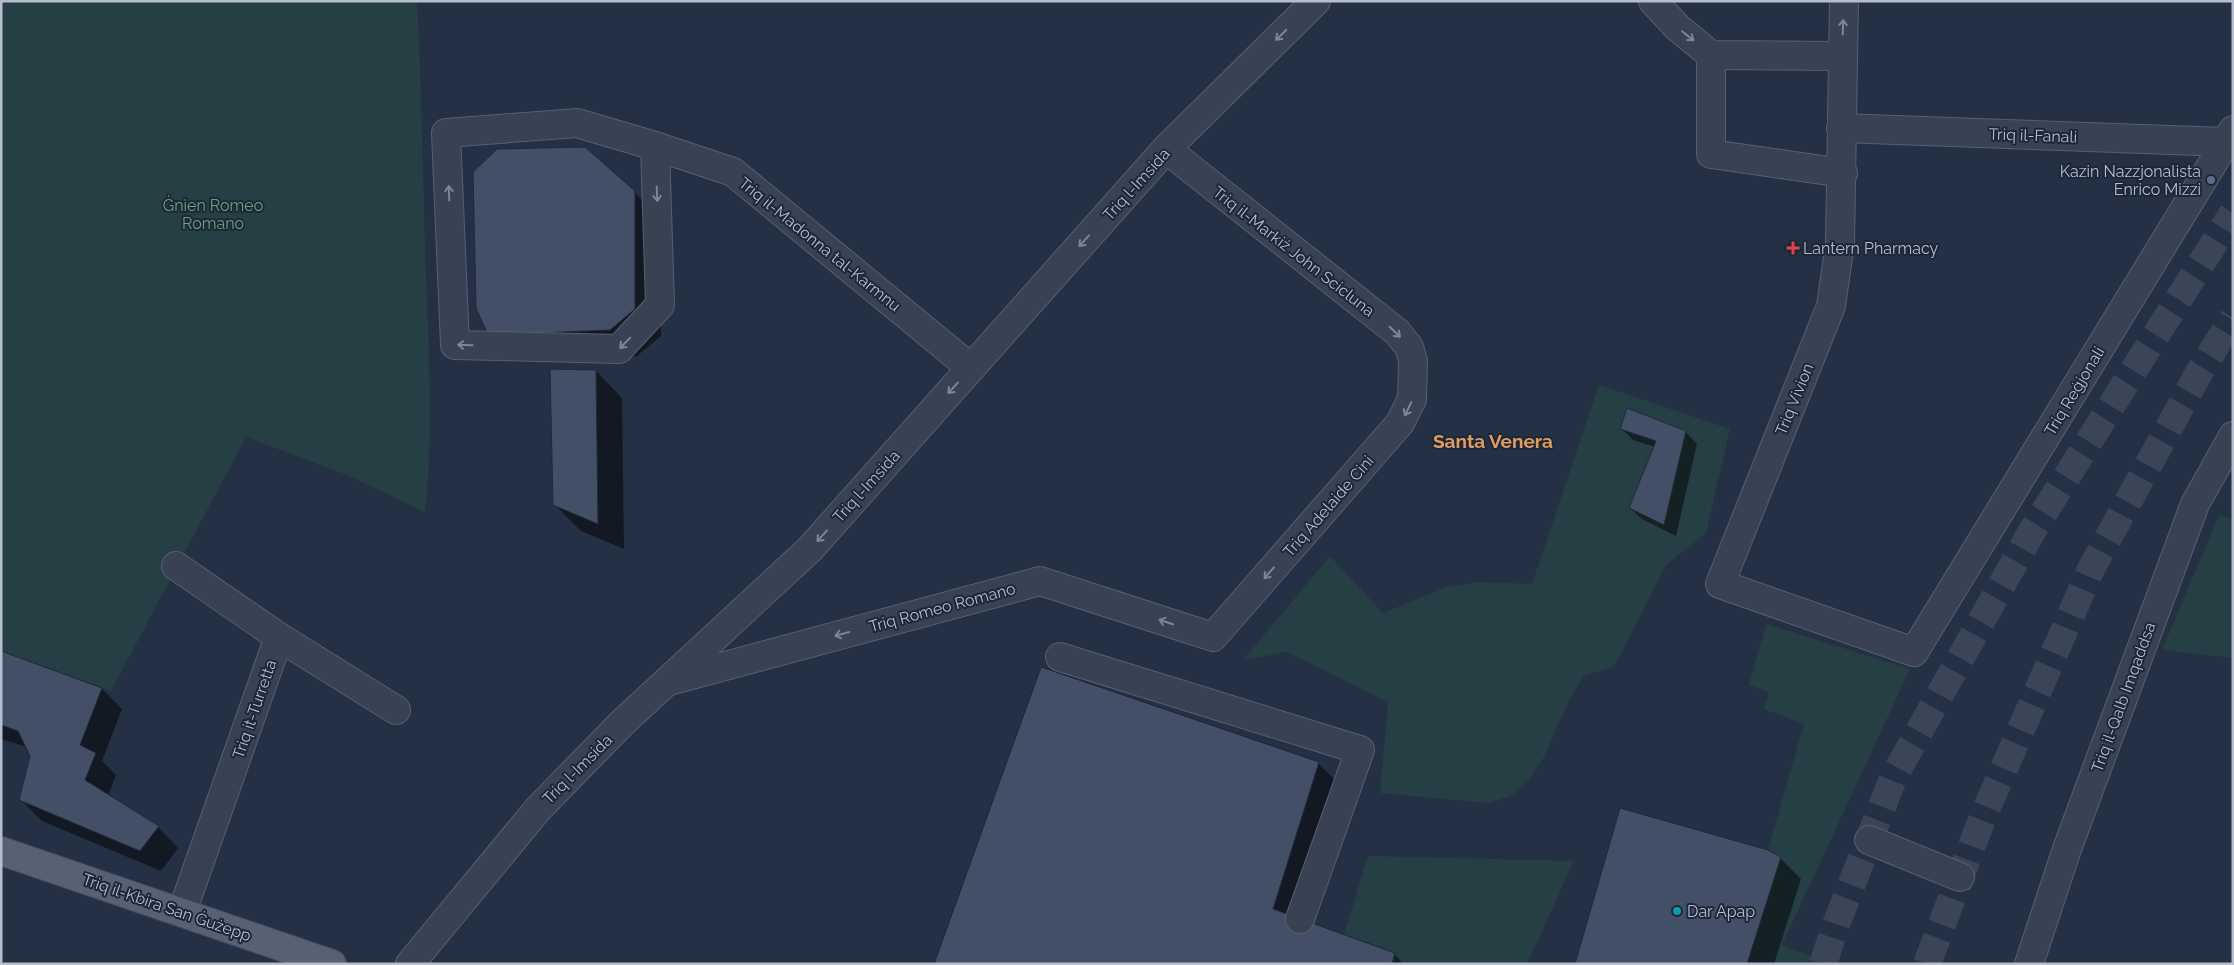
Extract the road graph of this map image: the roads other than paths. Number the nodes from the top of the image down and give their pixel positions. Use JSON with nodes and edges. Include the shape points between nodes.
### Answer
{"nodes":[{"id":1,"x":1316,"y":1,"type":"edge"},
{"id":2,"x":1653,"y":1,"type":"edge"},
{"id":3,"x":1844,"y":1,"type":"edge"},
{"id":4,"x":1711,"y":55,"type":"junction"},
{"id":5,"x":1842,"y":56,"type":"junction"},
{"id":6,"x":1841,"y":128,"type":"junction"},
{"id":7,"x":2229,"y":136,"type":"edge"},
{"id":8,"x":655,"y":146,"type":"junction"},
{"id":9,"x":1166,"y":149,"type":"junction"},
{"id":10,"x":1843,"y":173,"type":"junction"},
{"id":11,"x":1413,"y":361,"type":"joint"},
{"id":12,"x":971,"y":368,"type":"junction"},
{"id":13,"x":2233,"y":436,"type":"edge"},
{"id":14,"x":176,"y":566,"type":"dead end"},
{"id":15,"x":279,"y":637,"type":"junction"},
{"id":16,"x":1213,"y":637,"type":"joint"},
{"id":17,"x":1914,"y":652,"type":"joint"},
{"id":18,"x":1060,"y":657,"type":"dead end"},
{"id":19,"x":670,"y":681,"type":"junction"},
{"id":20,"x":396,"y":710,"type":"dead end"},
{"id":21,"x":1869,"y":840,"type":"dead end"},
{"id":22,"x":1,"y":852,"type":"edge"},
{"id":23,"x":1960,"y":877,"type":"dead end"},
{"id":24,"x":182,"y":912,"type":"junction"},
{"id":25,"x":1300,"y":919,"type":"dead end"},
{"id":26,"x":332,"y":964,"type":"edge"},
{"id":27,"x":410,"y":964,"type":"edge"},
{"id":28,"x":2029,"y":964,"type":"edge"}],
"edges":[{"from":1,"to":9,"type":"street","name":"Triq l-Imsida","one_way":true},
{"from":2,"to":4,"type":"street","one_way":true,"via":[[1677,27]]},
{"from":5,"to":3,"type":"street","name":"Triq Vivion","one_way":true},
{"from":4,"to":5,"type":"street"},
{"from":4,"to":10,"type":"street","via":[[1711,154]]},
{"from":5,"to":6,"type":"street","name":"Triq Vivion"},
{"from":6,"to":7,"type":"street","name":"Triq il-Fanali"},
{"from":6,"to":10,"type":"street","name":"Triq Vivion"},
{"from":7,"to":17,"type":"street","name":"Triq Reġjonali"},
{"from":8,"to":8,"type":"street","name":"Triq il-Madonna tal-Karmnu","one_way":true,"via":[[660,305],[619,349],[455,345],[446,133],[577,123]]},
{"from":8,"to":12,"type":"street","name":"Triq il-Madonna tal-Karmnu","via":[[733,172]]},
{"from":9,"to":11,"type":"street","name":"Triq il-Markiż John Scicluna","one_way":true,"via":[[1397,332],[1409,347]]},
{"from":9,"to":12,"type":"street","name":"Triq l-Imsida","one_way":true},
{"from":10,"to":17,"type":"street","name":"Triq Vivion","via":[[1840,243],[1831,306],[1720,584]]},
{"from":11,"to":16,"type":"street","name":"Triq Adelaide Cini","one_way":true,"via":[[1412,400],[1400,423]]},
{"from":12,"to":19,"type":"street","name":"Triq l-Imsida","one_way":true,"via":[[810,550]]},
{"from":13,"to":28,"type":"street","name":"Triq il-Qalb Imqaddsa","via":[[2195,504],[2066,849]]},
{"from":14,"to":15,"type":"street"},
{"from":15,"to":20,"type":"street","name":"Triq it-Turretta"},
{"from":15,"to":24,"type":"street","name":"Triq it-Turretta"},
{"from":16,"to":19,"type":"street","name":"Triq Romeo Romano","one_way":true,"via":[[1040,581]]},
{"from":18,"to":25,"type":"street","via":[[1360,750]]},
{"from":19,"to":27,"type":"street","name":"Triq l-Imsida","via":[[622,723],[538,809]]},
{"from":21,"to":23,"type":"street"},
{"from":22,"to":24,"type":"main road","name":"Triq il-Kbira San Ġużepp"},
{"from":24,"to":26,"type":"main road","name":"Triq il-Kbira San Ġużepp"}]}
